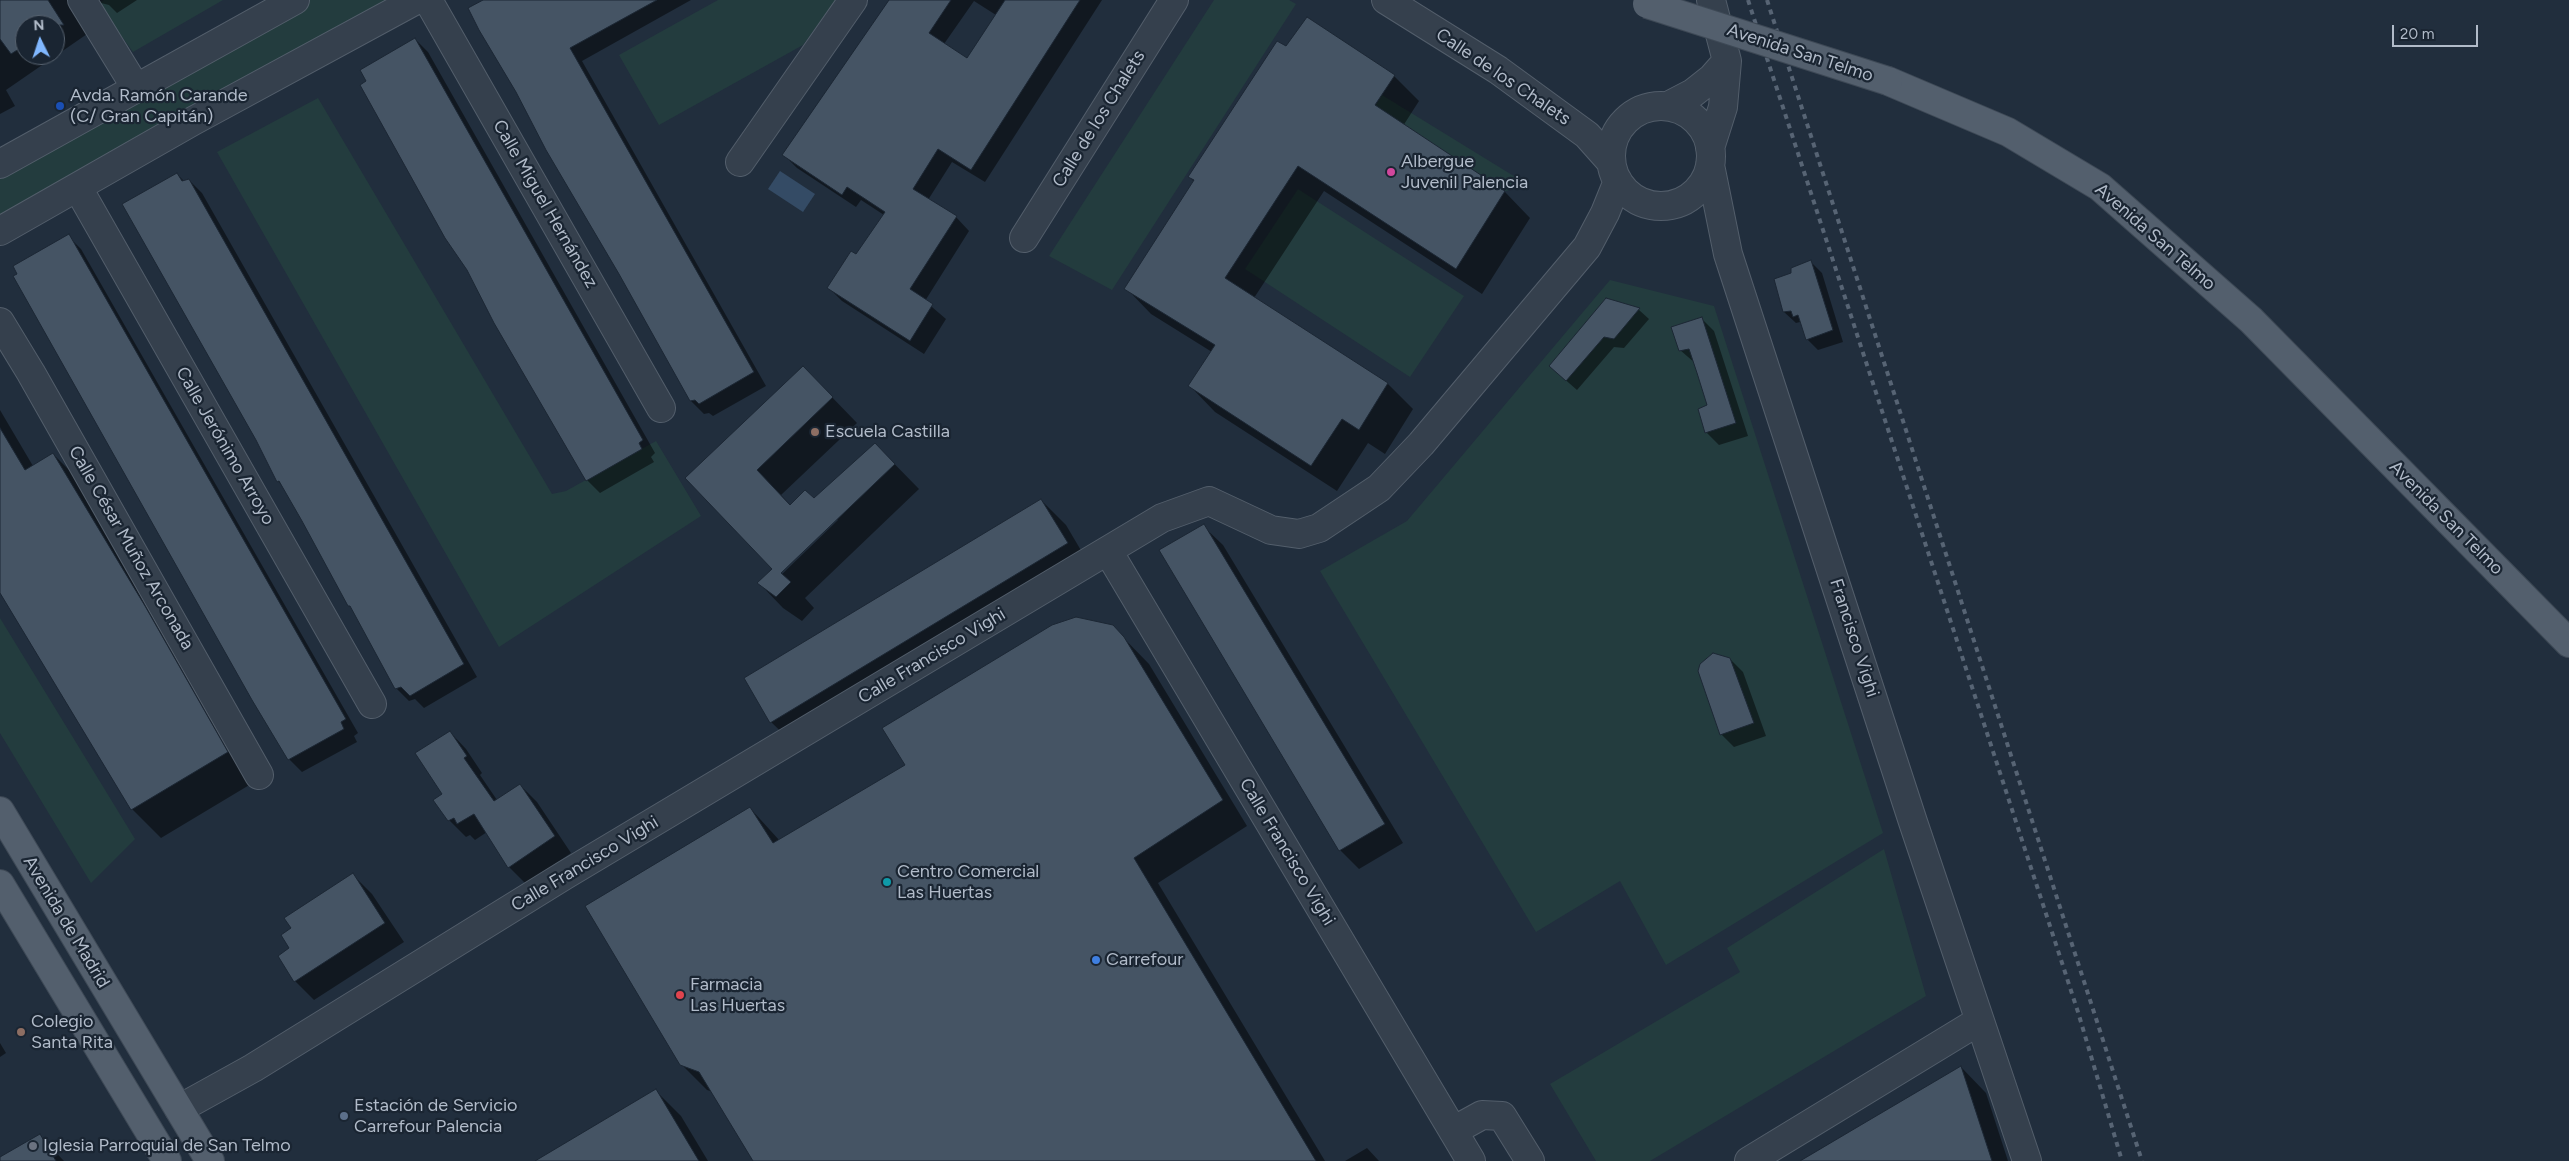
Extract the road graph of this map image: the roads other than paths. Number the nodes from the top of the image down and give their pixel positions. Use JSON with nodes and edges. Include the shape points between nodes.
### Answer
{"nodes":[{"id":1,"x":82,"y":0,"type":"edge"},
{"id":2,"x":295,"y":0,"type":"edge"},
{"id":3,"x":416,"y":0,"type":"edge"},
{"id":4,"x":428,"y":0,"type":"edge"},
{"id":5,"x":853,"y":0,"type":"edge"},
{"id":6,"x":1174,"y":0,"type":"edge"},
{"id":7,"x":1386,"y":0,"type":"edge"},
{"id":8,"x":1712,"y":0,"type":"edge"},
{"id":9,"x":1640,"y":2,"type":"edge"},
{"id":10,"x":1728,"y":61,"type":"junction"},
{"id":11,"x":136,"y":88,"type":"junction"},
{"id":12,"x":1668,"y":106,"type":"junction"},
{"id":13,"x":1710,"y":156,"type":"junction"},
{"id":14,"x":740,"y":162,"type":"dead end"},
{"id":15,"x":0,"y":164,"type":"edge"},
{"id":16,"x":1615,"y":172,"type":"junction"},
{"id":17,"x":78,"y":188,"type":"junction"},
{"id":18,"x":1664,"y":205,"type":"junction"},
{"id":19,"x":0,"y":231,"type":"edge"},
{"id":20,"x":1024,"y":238,"type":"dead end"},
{"id":21,"x":1587,"y":248,"type":"junction"},
{"id":22,"x":1728,"y":254,"type":"junction"},
{"id":23,"x":0,"y":322,"type":"edge"},
{"id":24,"x":661,"y":408,"type":"dead end"},
{"id":25,"x":1108,"y":551,"type":"junction"},
{"id":26,"x":2569,"y":643,"type":"edge"},
{"id":27,"x":372,"y":704,"type":"dead end"},
{"id":28,"x":259,"y":775,"type":"dead end"},
{"id":29,"x":0,"y":811,"type":"edge"},
{"id":30,"x":0,"y":884,"type":"edge"},
{"id":31,"x":1979,"y":1021,"type":"junction"},
{"id":32,"x":179,"y":1109,"type":"junction"},
{"id":33,"x":1453,"y":1131,"type":"junction"},
{"id":34,"x":167,"y":1161,"type":"edge"},
{"id":35,"x":210,"y":1161,"type":"edge"},
{"id":36,"x":1472,"y":1161,"type":"edge"},
{"id":37,"x":1530,"y":1161,"type":"edge"},
{"id":38,"x":1749,"y":1161,"type":"edge"},
{"id":39,"x":2027,"y":1161,"type":"edge"}],
"edges":[{"from":1,"to":11,"type":"street"},
{"from":2,"to":11,"type":"street"},
{"from":3,"to":17,"type":"street"},
{"from":4,"to":24,"type":"street","name":"Calle Miguel Hernández"},
{"from":5,"to":14,"type":"street"},
{"from":6,"to":20,"type":"street","name":"Calle de los Chalets"},
{"from":7,"to":16,"type":"street","name":"Calle de los Chalets","via":[[1498,70],[1587,135]]},
{"from":8,"to":10,"type":"street"},
{"from":9,"to":26,"type":"main road","name":"Avenida San Telmo","bridge":true,"via":[[1888,81],[2008,132],[2100,187],[2251,320]]},
{"from":10,"to":12,"type":"street","via":[[1699,88]]},
{"from":10,"to":13,"type":"street","via":[[1723,107]]},
{"from":11,"to":15,"type":"street"},
{"from":12,"to":13,"type":"street","via":[[1696,120],[1708,138]]},
{"from":12,"to":16,"type":"street","via":[[1648,108],[1628,118],[1618,130],[1612,146]]},
{"from":13,"to":18,"type":"street","via":[[1704,181],[1694,194]]},
{"from":13,"to":22,"type":"street","name":"Francisco Vighi"},
{"from":16,"to":18,"type":"street","via":[[1635,198]]},
{"from":16,"to":21,"type":"street","via":[[1605,213]]},
{"from":17,"to":19,"type":"street"},
{"from":17,"to":27,"type":"street","name":"Calle Jerónimo Arroyo"},
{"from":18,"to":21,"type":"street","via":[[1623,220]]},
{"from":18,"to":22,"type":"street","name":"Francisco Vighi","via":[[1698,214],[1713,228]]},
{"from":21,"to":25,"type":"street","via":[[1421,444],[1379,488],[1318,528],[1299,534],[1272,530],[1208,501],[1162,518]]},
{"from":22,"to":31,"type":"street","name":"Francisco Vighi"},
{"from":23,"to":28,"type":"street","name":"Calle César Muñoz Arconada"},
{"from":25,"to":32,"type":"street","name":"Calle Francisco Vighi","via":[[565,875],[253,1068]]},
{"from":25,"to":33,"type":"street","name":"Calle Francisco Vighi"},
{"from":29,"to":32,"type":"main road","name":"Avenida de Madrid"},
{"from":30,"to":34,"type":"main road","name":"Avenida de Madrid"},
{"from":31,"to":38,"type":"street"},
{"from":31,"to":39,"type":"street"},
{"from":32,"to":35,"type":"main road","name":"Avenida de Madrid"},
{"from":33,"to":36,"type":"street","name":"Calle Francisco Vighi"},
{"from":33,"to":37,"type":"street","via":[[1482,1115],[1502,1116]]}]}
